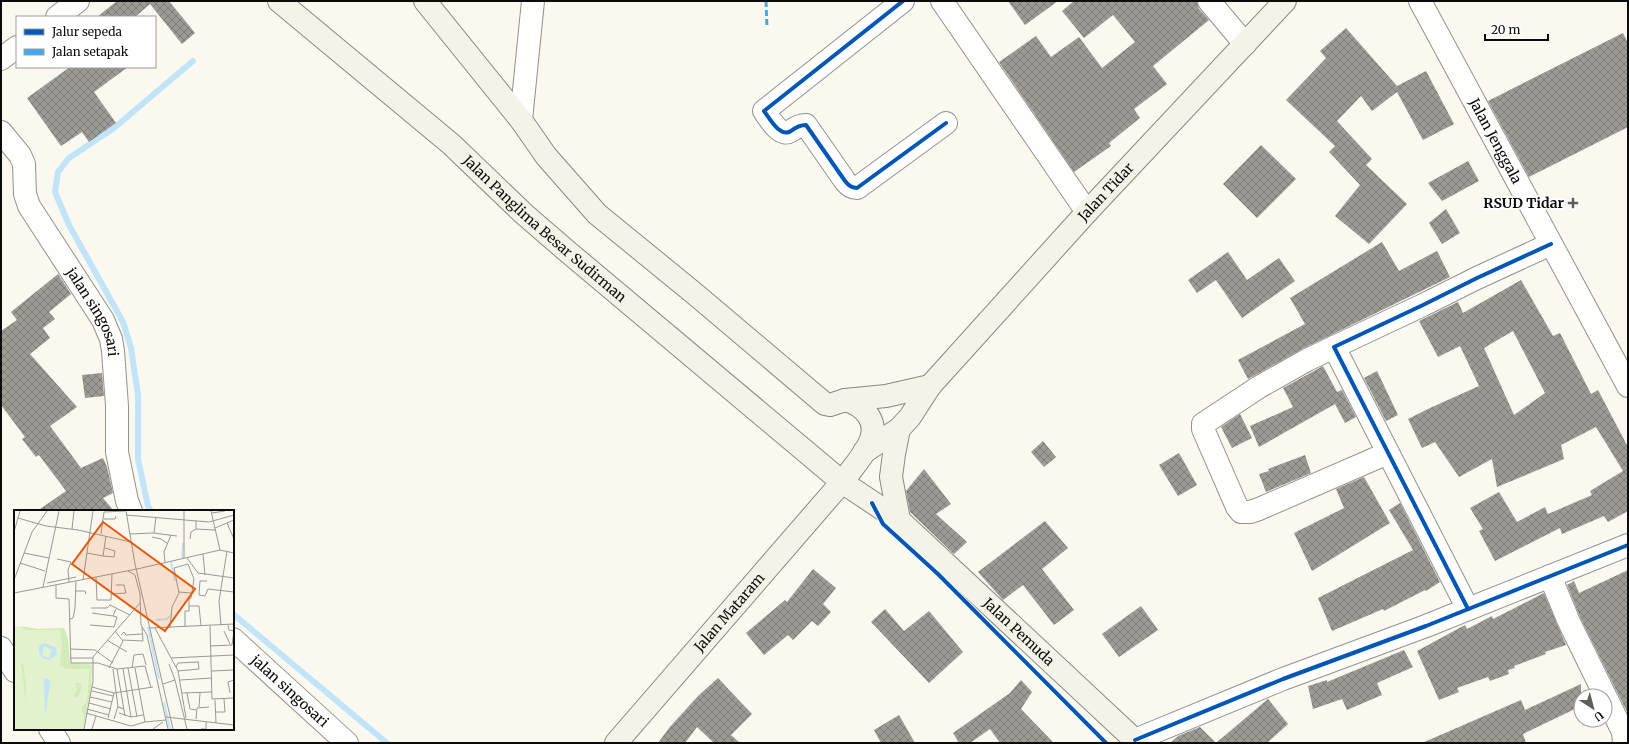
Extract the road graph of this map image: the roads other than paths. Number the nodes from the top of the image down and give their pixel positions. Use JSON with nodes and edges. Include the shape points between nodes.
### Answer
{"nodes":[{"id":1,"x":78,"y":1,"type":"edge"},
{"id":2,"x":279,"y":1,"type":"edge"},
{"id":3,"x":425,"y":1,"type":"edge"},
{"id":4,"x":533,"y":1,"type":"edge"},
{"id":5,"x":904,"y":1,"type":"edge"},
{"id":6,"x":942,"y":1,"type":"edge"},
{"id":7,"x":1209,"y":1,"type":"edge"},
{"id":8,"x":1285,"y":1,"type":"edge"},
{"id":9,"x":1420,"y":1,"type":"edge"},
{"id":10,"x":57,"y":16,"type":"edge"},
{"id":11,"x":1245,"y":44,"type":"junction"},
{"id":12,"x":16,"y":48,"type":"edge"},
{"id":13,"x":1,"y":59,"type":"edge"},
{"id":14,"x":521,"y":120,"type":"junction"},
{"id":15,"x":946,"y":123,"type":"dead end"},
{"id":16,"x":1,"y":132,"type":"edge"},
{"id":17,"x":1087,"y":212,"type":"junction"},
{"id":18,"x":1551,"y":244,"type":"junction"},
{"id":19,"x":1334,"y":347,"type":"junction"},
{"id":20,"x":930,"y":386,"type":"junction"},
{"id":21,"x":1628,"y":386,"type":"edge"},
{"id":22,"x":845,"y":400,"type":"junction"},
{"id":23,"x":899,"y":430,"type":"junction"},
{"id":24,"x":864,"y":452,"type":"junction"},
{"id":25,"x":1388,"y":453,"type":"junction"},
{"id":26,"x":842,"y":482,"type":"junction"},
{"id":27,"x":131,"y":510,"type":"edge"},
{"id":28,"x":899,"y":520,"type":"junction"},
{"id":29,"x":1628,"y":545,"type":"edge"},
{"id":30,"x":1550,"y":576,"type":"junction"},
{"id":31,"x":1468,"y":609,"type":"junction"},
{"id":32,"x":234,"y":640,"type":"edge"},
{"id":33,"x":51,"y":730,"type":"edge"},
{"id":34,"x":1136,"y":742,"type":"edge"},
{"id":35,"x":59,"y":743,"type":"edge"},
{"id":36,"x":346,"y":743,"type":"edge"},
{"id":37,"x":616,"y":743,"type":"edge"},
{"id":38,"x":1624,"y":743,"type":"edge"}],
"edges":[{"from":1,"to":10,"type":"street"},
{"from":2,"to":26,"type":"main road","name":"Jalan Panglima Besar Sudirman","via":[[451,144],[541,228]]},
{"from":3,"to":14,"type":"main road"},
{"from":4,"to":14,"type":"street"},
{"from":5,"to":15,"type":"street","via":[[764,111],[783,132],[806,125],[845,181],[854,188]]},
{"from":6,"to":17,"type":"street"},
{"from":7,"to":11,"type":"street"},
{"from":8,"to":11,"type":"main road","name":"Jalan Tidar"},
{"from":9,"to":18,"type":"street","name":"Jalan Jenggala"},
{"from":11,"to":17,"type":"main road","name":"Jalan Tidar"},
{"from":12,"to":13,"type":"street"},
{"from":14,"to":22,"type":"main road","via":[[546,156],[597,214],[825,404]]},
{"from":16,"to":27,"type":"street","name":"jalan singosari","via":[[24,164],[25,194],[29,206],[103,320],[111,340],[117,406],[117,452]]},
{"from":17,"to":20,"type":"main road","name":"Jalan Tidar"},
{"from":18,"to":19,"type":"street"},
{"from":18,"to":21,"type":"street","name":"Jalan Jenggala"},
{"from":19,"to":25,"type":"street"},
{"from":19,"to":25,"type":"street","via":[[1259,387],[1203,424],[1237,507],[1241,512],[1250,512]]},
{"from":20,"to":22,"type":"main road","via":[[886,396]]},
{"from":20,"to":23,"type":"main road","name":"Jalan Tidar"},
{"from":22,"to":24,"type":"main road","via":[[863,407],[871,420],[870,444]]},
{"from":23,"to":24,"type":"main road"},
{"from":23,"to":28,"type":"main road","via":[[891,477]]},
{"from":24,"to":26,"type":"main road","name":"Jalan Mataram"},
{"from":25,"to":31,"type":"street"},
{"from":26,"to":28,"type":"main road","name":"Jalan Pemuda"},
{"from":26,"to":37,"type":"main road","name":"Jalan Mataram"},
{"from":28,"to":34,"type":"main road","name":"Jalan Pemuda"},
{"from":29,"to":30,"type":"street"},
{"from":30,"to":31,"type":"street"},
{"from":30,"to":38,"type":"street","via":[[1569,622],[1623,732]]},
{"from":31,"to":34,"type":"street","via":[[1283,679]]},
{"from":32,"to":36,"type":"street","name":"jalan singosari"},
{"from":33,"to":35,"type":"street"}]}
